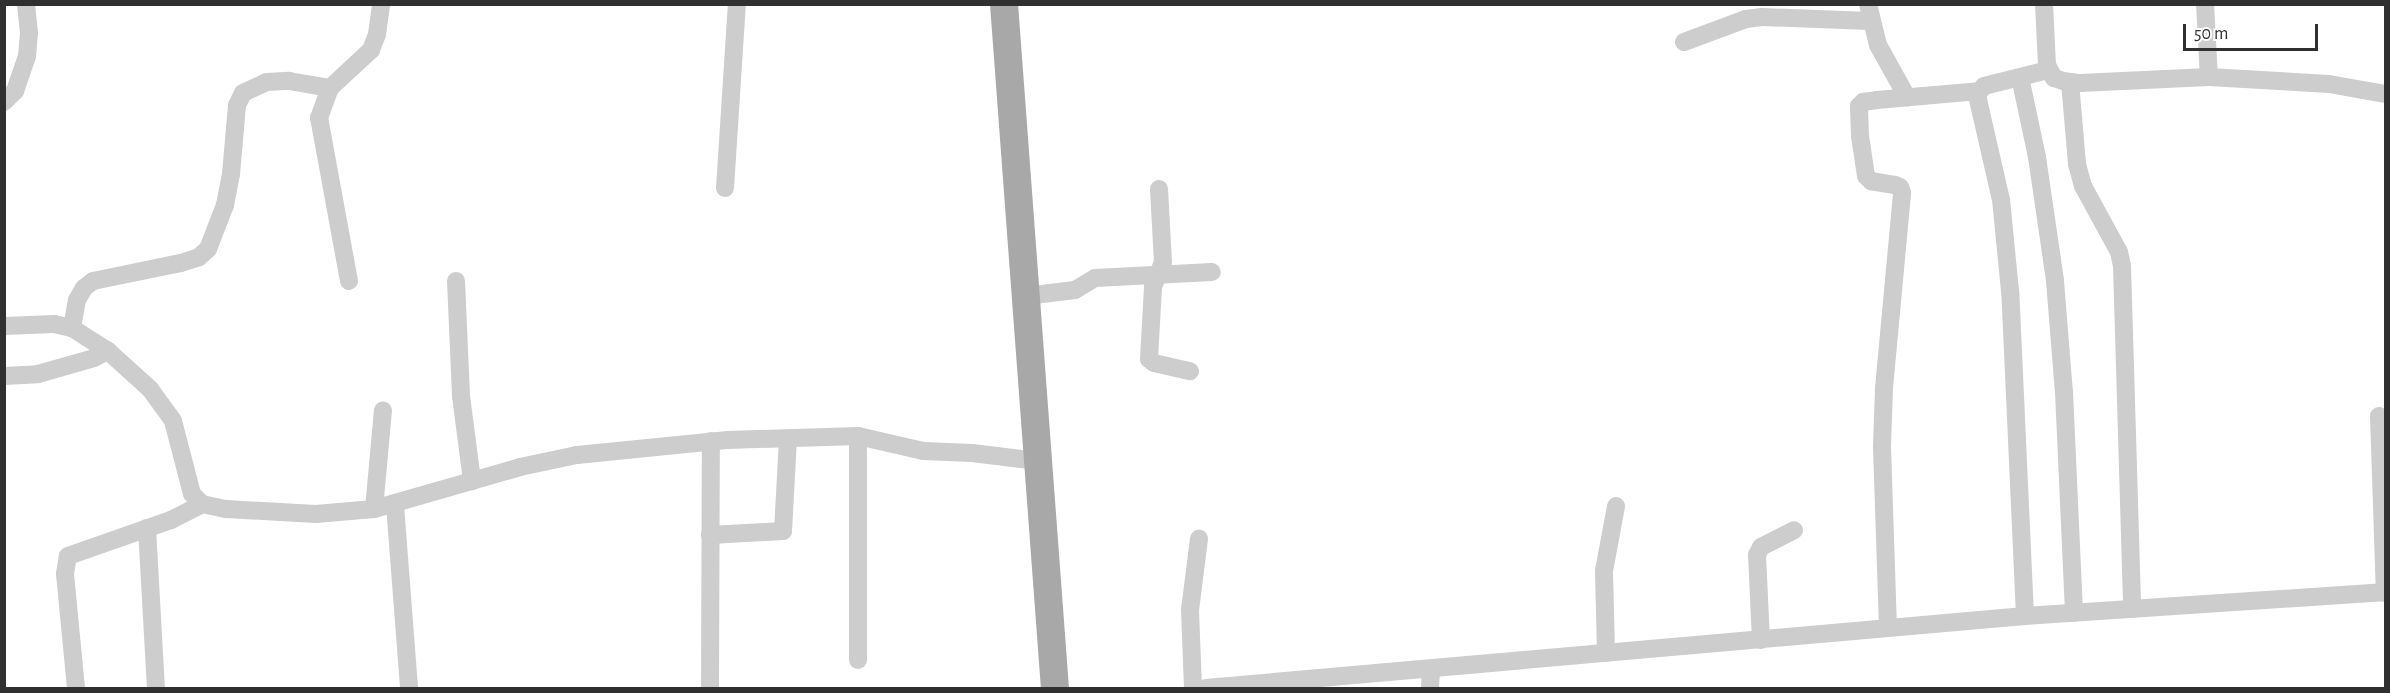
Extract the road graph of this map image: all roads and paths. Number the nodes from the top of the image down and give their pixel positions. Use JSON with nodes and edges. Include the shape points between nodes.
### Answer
{"nodes":[{"id":1,"x":26,"y":4,"type":"edge"},
{"id":2,"x":381,"y":4,"type":"edge"},
{"id":3,"x":737,"y":4,"type":"edge"},
{"id":4,"x":1004,"y":4,"type":"edge"},
{"id":5,"x":2044,"y":4,"type":"edge"},
{"id":6,"x":2205,"y":4,"type":"edge"},
{"id":7,"x":1869,"y":13,"type":"edge"},
{"id":8,"x":1684,"y":42,"type":"dead end"},
{"id":9,"x":2048,"y":70,"type":"junction"},
{"id":10,"x":2020,"y":77,"type":"junction"},
{"id":11,"x":2209,"y":77,"type":"junction"},
{"id":12,"x":2070,"y":82,"type":"junction"},
{"id":13,"x":330,"y":88,"type":"junction"},
{"id":14,"x":1979,"y":90,"type":"junction"},
{"id":15,"x":2385,"y":94,"type":"edge"},
{"id":16,"x":1907,"y":97,"type":"junction"},
{"id":17,"x":4,"y":102,"type":"edge"},
{"id":18,"x":725,"y":188,"type":"dead end"},
{"id":19,"x":1159,"y":189,"type":"dead end"},
{"id":20,"x":1212,"y":272,"type":"dead end"},
{"id":21,"x":1159,"y":273,"type":"junction"},
{"id":22,"x":349,"y":281,"type":"dead end"},
{"id":23,"x":456,"y":281,"type":"dead end"},
{"id":24,"x":1026,"y":296,"type":"junction"},
{"id":25,"x":4,"y":327,"type":"edge"},
{"id":26,"x":72,"y":328,"type":"junction"},
{"id":27,"x":108,"y":351,"type":"junction"},
{"id":28,"x":1190,"y":371,"type":"dead end"},
{"id":29,"x":4,"y":376,"type":"edge"},
{"id":30,"x":382,"y":410,"type":"dead end"},
{"id":31,"x":2379,"y":416,"type":"dead end"},
{"id":32,"x":858,"y":436,"type":"junction"},
{"id":33,"x":788,"y":438,"type":"junction"},
{"id":34,"x":711,"y":441,"type":"junction"},
{"id":35,"x":1037,"y":461,"type":"junction"},
{"id":36,"x":472,"y":481,"type":"junction"},
{"id":37,"x":202,"y":504,"type":"junction"},
{"id":38,"x":395,"y":505,"type":"junction"},
{"id":39,"x":1616,"y":507,"type":"dead end"},
{"id":40,"x":374,"y":509,"type":"junction"},
{"id":41,"x":147,"y":528,"type":"junction"},
{"id":42,"x":1794,"y":531,"type":"dead end"},
{"id":43,"x":710,"y":535,"type":"junction"},
{"id":44,"x":1199,"y":539,"type":"dead end"},
{"id":45,"x":2385,"y":592,"type":"edge"},
{"id":46,"x":2132,"y":609,"type":"junction"},
{"id":47,"x":2074,"y":613,"type":"junction"},
{"id":48,"x":2025,"y":616,"type":"junction"},
{"id":49,"x":1888,"y":628,"type":"junction"},
{"id":50,"x":1761,"y":640,"type":"junction"},
{"id":51,"x":1606,"y":654,"type":"junction"},
{"id":52,"x":858,"y":660,"type":"dead end"},
{"id":53,"x":1431,"y":669,"type":"junction"},
{"id":54,"x":1254,"y":686,"type":"edge"},
{"id":55,"x":76,"y":688,"type":"edge"},
{"id":56,"x":156,"y":688,"type":"edge"},
{"id":57,"x":409,"y":688,"type":"edge"},
{"id":58,"x":710,"y":688,"type":"edge"},
{"id":59,"x":1055,"y":688,"type":"edge"},
{"id":60,"x":1193,"y":688,"type":"edge"},
{"id":61,"x":1206,"y":688,"type":"edge"},
{"id":62,"x":1430,"y":688,"type":"edge"}],
"edges":[{"from":1,"to":17,"type":"street","via":[[27,56],[15,91]]},
{"from":2,"to":13,"type":"street","via":[[371,50]]},
{"from":3,"to":18,"type":"street"},
{"from":4,"to":24,"type":"main road"},
{"from":5,"to":9,"type":"street"},
{"from":6,"to":11,"type":"street"},
{"from":7,"to":8,"type":"street","via":[[1746,19]]},
{"from":7,"to":16,"type":"street","via":[[1878,45]]},
{"from":9,"to":10,"type":"street"},
{"from":9,"to":12,"type":"street","via":[[2054,78]]},
{"from":10,"to":14,"type":"street"},
{"from":10,"to":47,"type":"street","via":[[2037,157],[2055,281]]},
{"from":11,"to":12,"type":"street"},
{"from":11,"to":15,"type":"street","via":[[2337,85]]},
{"from":12,"to":46,"type":"street","via":[[2077,164],[2083,186],[2119,252],[2122,266]]},
{"from":13,"to":22,"type":"street","via":[[319,118]]},
{"from":13,"to":26,"type":"street","via":[[289,81],[267,82],[243,93],[237,105],[225,205],[208,249],[181,263],[93,282],[77,300]]},
{"from":14,"to":16,"type":"street"},
{"from":14,"to":48,"type":"street","via":[[1977,100],[2001,200],[2010,291]]},
{"from":16,"to":49,"type":"street","via":[[1863,102],[1859,106],[1866,176],[1871,181],[1900,187],[1902,193],[1881,446]]},
{"from":19,"to":21,"type":"street","via":[[1163,262]]},
{"from":20,"to":21,"type":"street"},
{"from":21,"to":24,"type":"street","via":[[1095,278],[1075,291]]},
{"from":21,"to":28,"type":"street","via":[[1153,287],[1149,359]]},
{"from":23,"to":36,"type":"street","via":[[461,396]]},
{"from":24,"to":35,"type":"main road"},
{"from":25,"to":26,"type":"street","via":[[54,324]]},
{"from":26,"to":27,"type":"street"},
{"from":27,"to":29,"type":"street","via":[[38,374]]},
{"from":27,"to":37,"type":"street","via":[[162,404],[180,443],[192,494]]},
{"from":30,"to":40,"type":"street"},
{"from":31,"to":45,"type":"street"},
{"from":32,"to":33,"type":"street"},
{"from":32,"to":35,"type":"street","via":[[923,451]]},
{"from":32,"to":52,"type":"street"},
{"from":33,"to":34,"type":"street"},
{"from":33,"to":43,"type":"street","via":[[783,531]]},
{"from":34,"to":36,"type":"street","via":[[577,455]]},
{"from":34,"to":43,"type":"street"},
{"from":35,"to":59,"type":"main road"},
{"from":36,"to":38,"type":"street"},
{"from":37,"to":40,"type":"street","via":[[305,514]]},
{"from":37,"to":41,"type":"street"},
{"from":38,"to":40,"type":"street"},
{"from":38,"to":57,"type":"street"},
{"from":39,"to":51,"type":"street","via":[[1604,571]]},
{"from":41,"to":55,"type":"street","via":[[74,552],[66,561]]},
{"from":41,"to":56,"type":"street"},
{"from":42,"to":50,"type":"street","via":[[1761,547],[1757,555]]},
{"from":43,"to":58,"type":"street"},
{"from":44,"to":60,"type":"street","via":[[1190,610]]},
{"from":45,"to":46,"type":"street"},
{"from":46,"to":47,"type":"street"},
{"from":47,"to":48,"type":"street"},
{"from":48,"to":49,"type":"street"},
{"from":49,"to":50,"type":"street"},
{"from":50,"to":51,"type":"street"},
{"from":51,"to":53,"type":"street"},
{"from":53,"to":54,"type":"street"},
{"from":53,"to":62,"type":"street"},
{"from":54,"to":61,"type":"street"}]}
